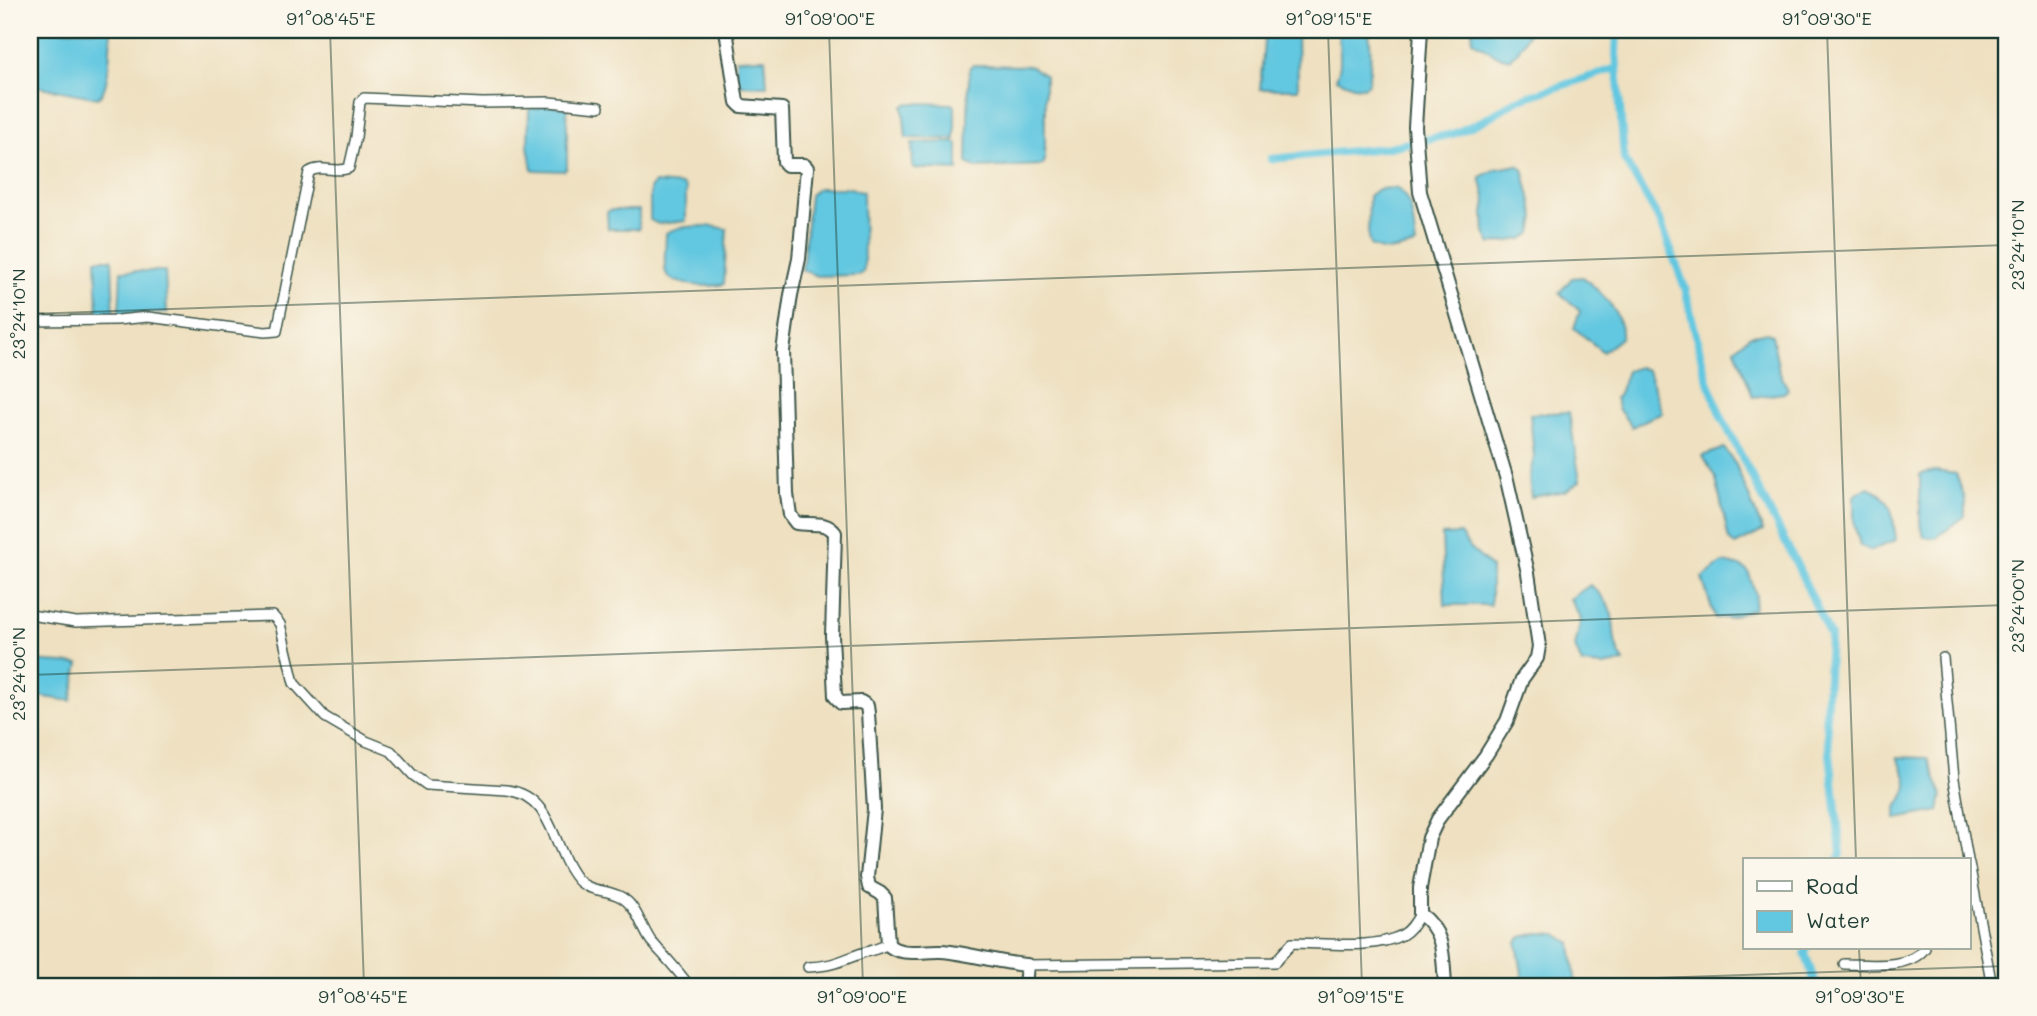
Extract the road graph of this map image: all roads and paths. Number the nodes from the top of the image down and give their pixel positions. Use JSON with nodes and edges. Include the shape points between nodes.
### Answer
{"nodes":[{"id":1,"x":726,"y":30,"type":"edge"},
{"id":2,"x":1421,"y":30,"type":"edge"},
{"id":3,"x":599,"y":107,"type":"dead end"},
{"id":4,"x":30,"y":321,"type":"edge"},
{"id":5,"x":30,"y":615,"type":"edge"},
{"id":6,"x":1943,"y":658,"type":"dead end"},
{"id":7,"x":1967,"y":858,"type":"edge"},
{"id":8,"x":1970,"y":884,"type":"edge"},
{"id":9,"x":1972,"y":905,"type":"edge"},
{"id":10,"x":1420,"y":914,"type":"junction"},
{"id":11,"x":888,"y":944,"type":"junction"},
{"id":12,"x":1923,"y":950,"type":"edge"},
{"id":13,"x":1844,"y":964,"type":"dead end"},
{"id":14,"x":1027,"y":965,"type":"junction"},
{"id":15,"x":808,"y":967,"type":"dead end"},
{"id":16,"x":689,"y":986,"type":"edge"},
{"id":17,"x":1025,"y":986,"type":"edge"},
{"id":18,"x":1445,"y":986,"type":"edge"},
{"id":19,"x":1992,"y":986,"type":"edge"}],
"edges":[{"from":1,"to":11,"type":"main road","via":[[737,102],[782,109],[785,162],[807,168],[799,259],[783,351],[787,494],[796,523],[824,524],[835,533],[835,696],[841,703],[867,706],[874,809],[867,877],[869,887],[885,898]]},
{"from":2,"to":10,"type":"main road","via":[[1415,127],[1420,192],[1507,480],[1539,646],[1507,721],[1429,838]]},
{"from":3,"to":4,"type":"street","via":[[549,102],[361,100],[349,168],[309,172],[277,331],[148,317]]},
{"from":5,"to":16,"type":"street","via":[[76,622],[273,616],[280,625],[294,683],[325,717],[391,751],[426,785],[508,790],[532,798],[578,881],[622,897]]},
{"from":6,"to":7,"type":"street","via":[[1954,779]]},
{"from":8,"to":9,"type":"street"},
{"from":9,"to":19,"type":"street"},
{"from":10,"to":14,"type":"street","via":[[1404,934],[1377,943],[1292,943],[1275,962]]},
{"from":10,"to":18,"type":"main road","via":[[1440,940]]},
{"from":11,"to":14,"type":"main road","via":[[900,951],[942,951]]},
{"from":11,"to":15,"type":"street","via":[[840,963]]},
{"from":12,"to":13,"type":"street","via":[[1904,961]]},
{"from":14,"to":17,"type":"main road"}]}
